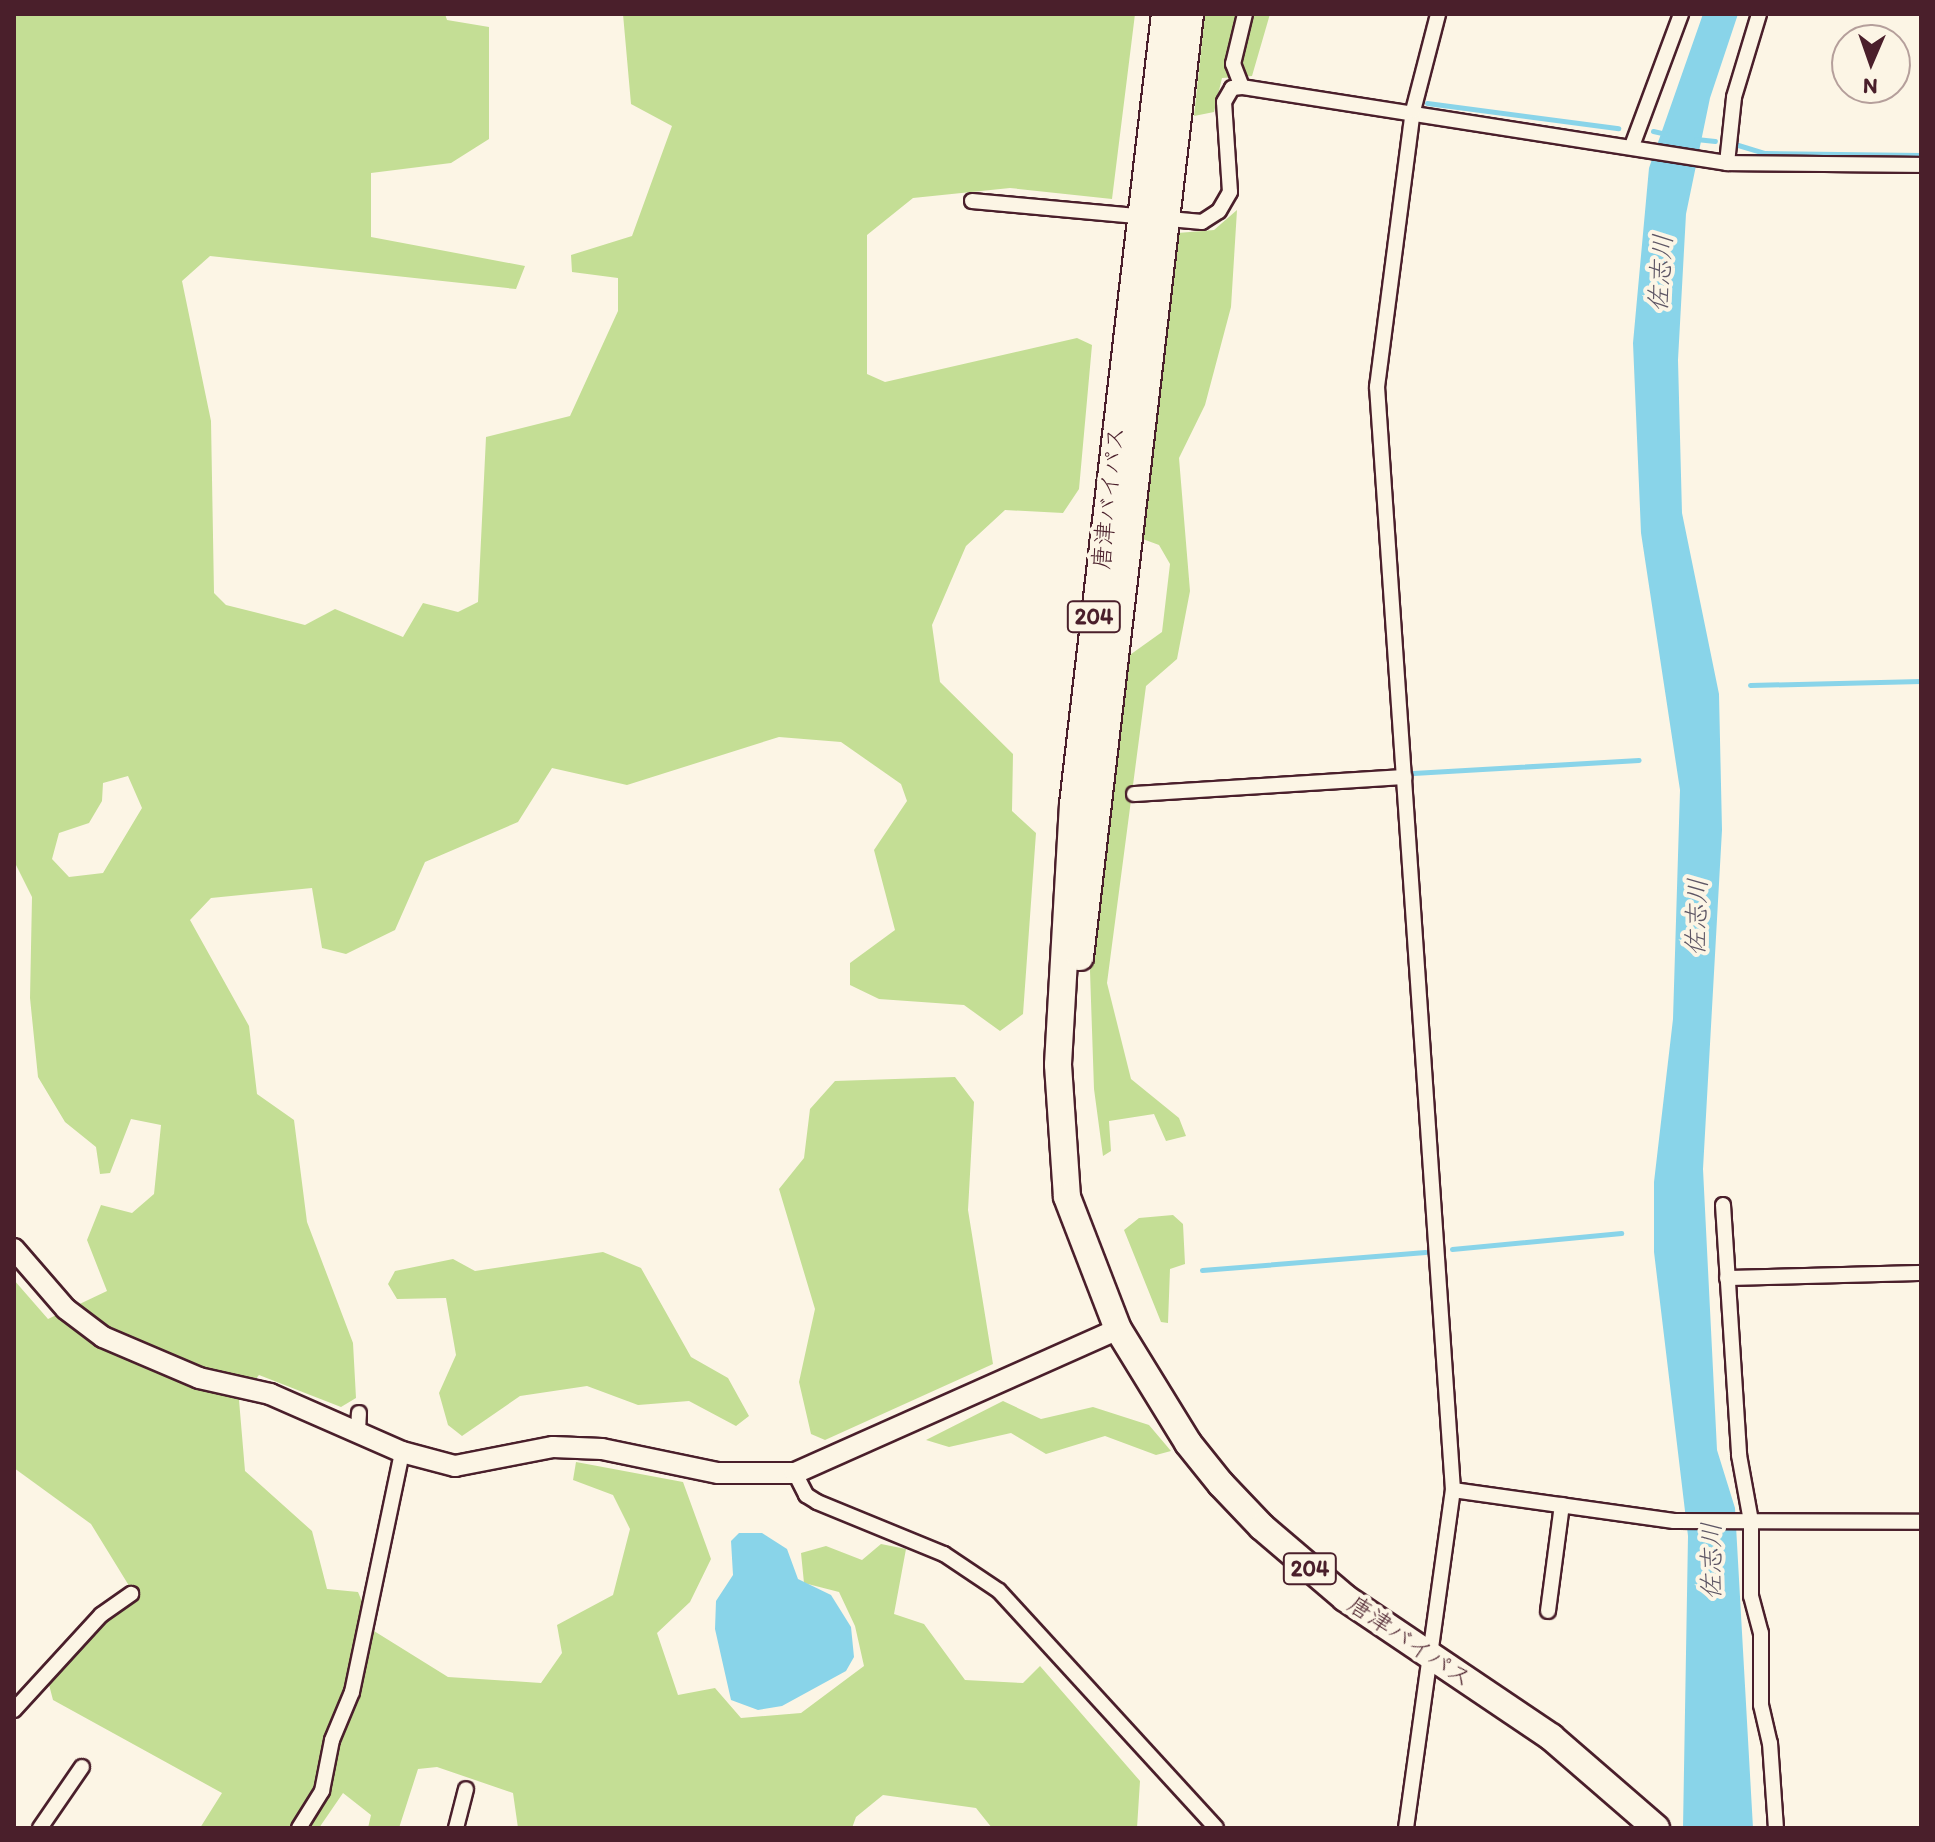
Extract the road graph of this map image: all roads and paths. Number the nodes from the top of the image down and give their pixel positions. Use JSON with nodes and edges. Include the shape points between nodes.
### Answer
{"nodes":[{"id":1,"x":1165,"y":14,"type":"edge"},
{"id":2,"x":1190,"y":14,"type":"edge"},
{"id":3,"x":1245,"y":14,"type":"edge"},
{"id":4,"x":1438,"y":14,"type":"edge"},
{"id":5,"x":1681,"y":14,"type":"edge"},
{"id":6,"x":1759,"y":14,"type":"edge"},
{"id":7,"x":1242,"y":87,"type":"junction"},
{"id":8,"x":1413,"y":111,"type":"junction"},
{"id":9,"x":1632,"y":146,"type":"junction"},
{"id":10,"x":1727,"y":163,"type":"junction"},
{"id":11,"x":1921,"y":165,"type":"edge"},
{"id":12,"x":972,"y":201,"type":"dead end"},
{"id":13,"x":1153,"y":218,"type":"junction"},
{"id":14,"x":1404,"y":777,"type":"junction"},
{"id":15,"x":1134,"y":794,"type":"dead end"},
{"id":16,"x":1723,"y":1205,"type":"dead end"},
{"id":17,"x":14,"y":1249,"type":"edge"},
{"id":18,"x":1921,"y":1273,"type":"edge"},
{"id":19,"x":1727,"y":1278,"type":"junction"},
{"id":20,"x":1118,"y":1329,"type":"junction"},
{"id":21,"x":402,"y":1452,"type":"junction"},
{"id":22,"x":795,"y":1473,"type":"junction"},
{"id":23,"x":1453,"y":1490,"type":"junction"},
{"id":24,"x":1562,"y":1505,"type":"junction"},
{"id":25,"x":1751,"y":1521,"type":"junction"},
{"id":26,"x":1921,"y":1522,"type":"edge"},
{"id":27,"x":131,"y":1594,"type":"dead end"},
{"id":28,"x":1548,"y":1611,"type":"dead end"},
{"id":29,"x":1432,"y":1657,"type":"junction"},
{"id":30,"x":14,"y":1710,"type":"edge"},
{"id":31,"x":82,"y":1767,"type":"dead end"},
{"id":32,"x":466,"y":1789,"type":"dead end"},
{"id":33,"x":1642,"y":1822,"type":"edge"},
{"id":34,"x":40,"y":1828,"type":"edge"},
{"id":35,"x":299,"y":1828,"type":"edge"},
{"id":36,"x":456,"y":1828,"type":"edge"},
{"id":37,"x":1216,"y":1828,"type":"edge"},
{"id":38,"x":1406,"y":1828,"type":"edge"},
{"id":39,"x":1776,"y":1828,"type":"edge"}],
"edges":[{"from":1,"to":13,"type":"highway","name":"唐津バイパス","number":"204"},
{"from":2,"to":13,"type":"highway","name":"唐津バイパス","number":"204"},
{"from":3,"to":7,"type":"street","via":[[1233,64]]},
{"from":4,"to":8,"type":"street"},
{"from":5,"to":9,"type":"street"},
{"from":6,"to":10,"type":"street","via":[[1734,97]]},
{"from":7,"to":8,"type":"street"},
{"from":7,"to":13,"type":"street","via":[[1232,88],[1222,119],[1230,192],[1219,211],[1202,222]]},
{"from":8,"to":9,"type":"street"},
{"from":8,"to":14,"type":"street","via":[[1377,387]]},
{"from":9,"to":10,"type":"street"},
{"from":10,"to":11,"type":"street"},
{"from":12,"to":13,"type":"street"},
{"from":13,"to":20,"type":"highway","name":"唐津バイパス","number":"204","via":[[1083,705],[1064,950],[1060,1129],[1067,1197]]},
{"from":14,"to":15,"type":"street"},
{"from":14,"to":23,"type":"street"},
{"from":16,"to":19,"type":"street"},
{"from":17,"to":21,"type":"street","via":[[66,1309],[103,1337],[199,1378],[358,1422]]},
{"from":18,"to":19,"type":"street"},
{"from":19,"to":25,"type":"street","via":[[1739,1455]]},
{"from":20,"to":22,"type":"street"},
{"from":20,"to":29,"type":"highway","name":"唐津バイパス","number":"204","via":[[1188,1443],[1262,1527],[1345,1598]]},
{"from":21,"to":22,"type":"street","via":[[455,1466],[553,1447],[602,1449],[718,1473]]},
{"from":21,"to":35,"type":"street","via":[[352,1692],[332,1740],[322,1791]]},
{"from":22,"to":37,"type":"street","via":[[806,1495],[817,1502],[944,1554],[999,1591]]},
{"from":23,"to":24,"type":"street"},
{"from":23,"to":29,"type":"street"},
{"from":24,"to":25,"type":"street","via":[[1674,1521]]},
{"from":24,"to":28,"type":"street"},
{"from":25,"to":26,"type":"street"},
{"from":25,"to":39,"type":"street","via":[[1751,1596],[1761,1633],[1761,1705],[1770,1743]]},
{"from":27,"to":30,"type":"street","via":[[90,1626]]},
{"from":29,"to":33,"type":"highway","name":"唐津バイパス","number":"204","via":[[1551,1737]]},
{"from":29,"to":38,"type":"street"},
{"from":31,"to":34,"type":"street"},
{"from":32,"to":36,"type":"street"}]}
